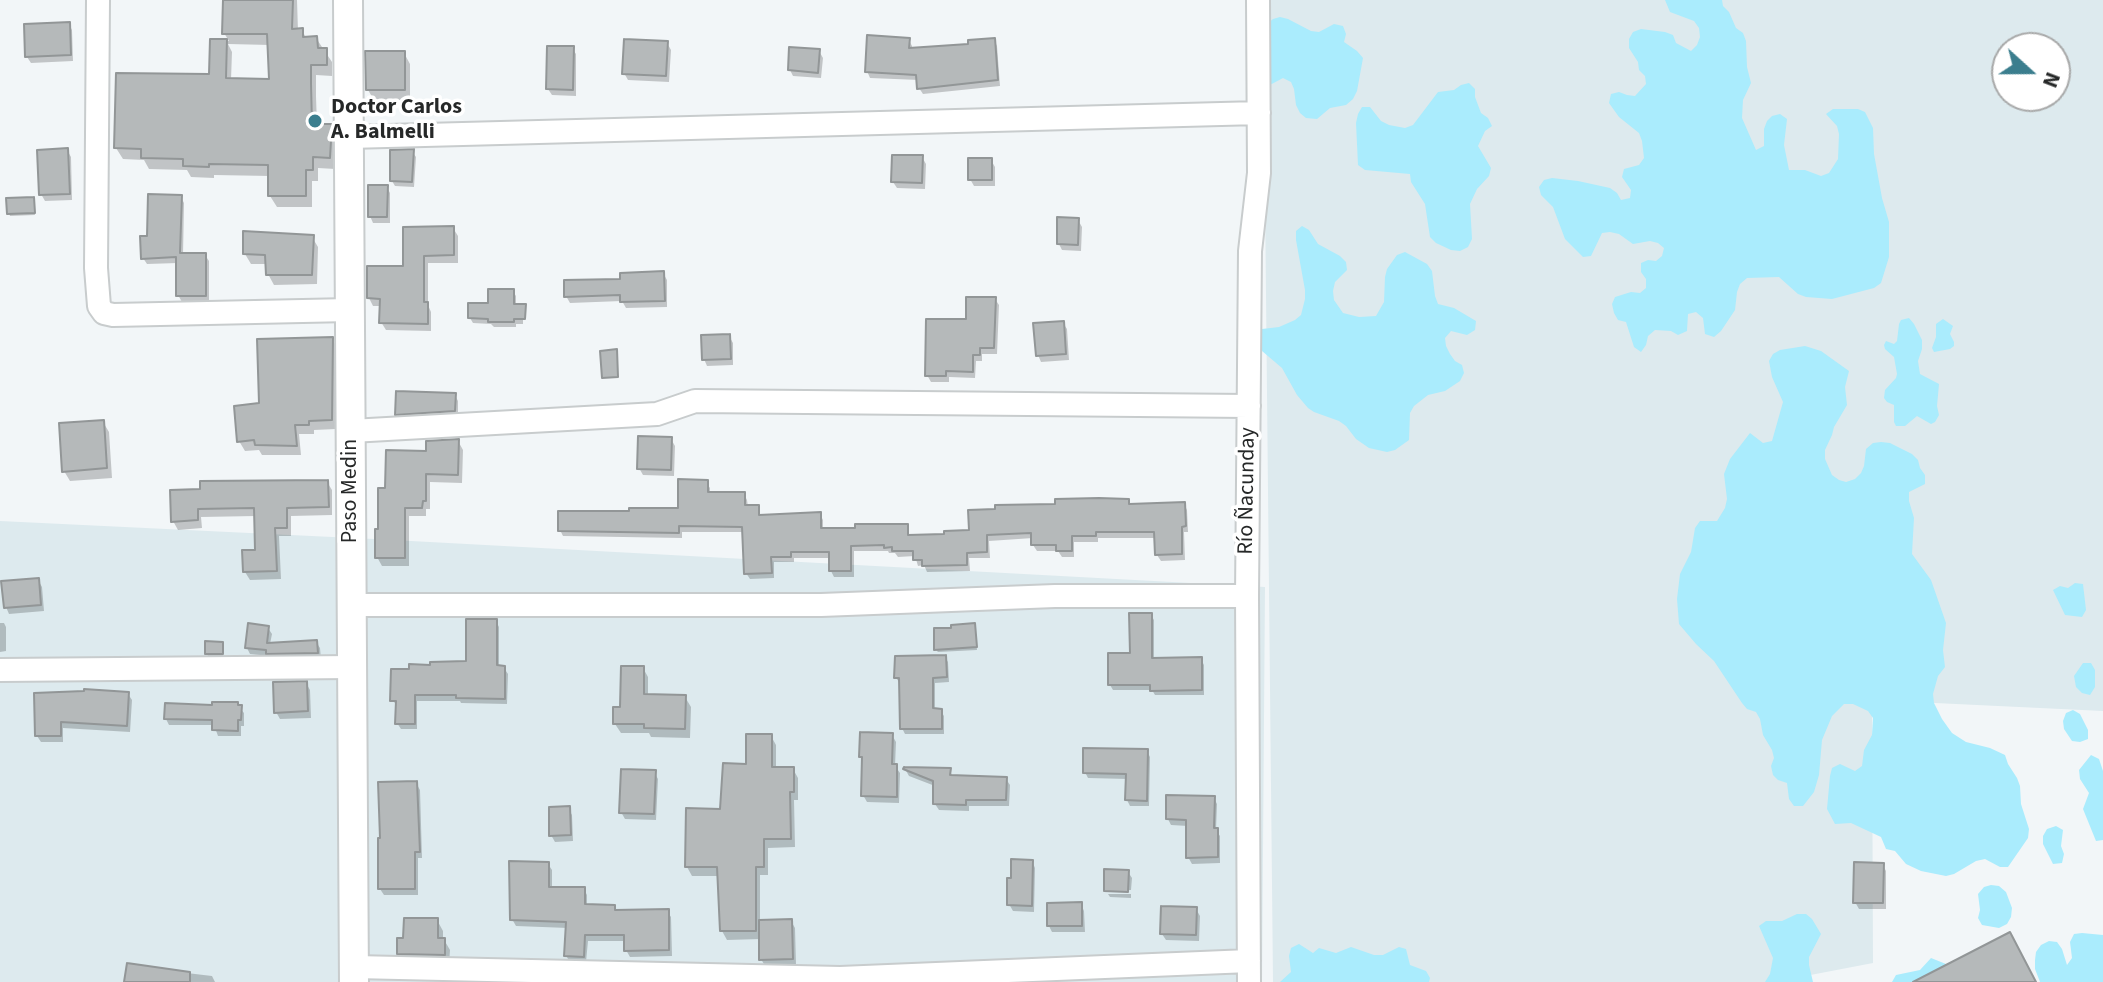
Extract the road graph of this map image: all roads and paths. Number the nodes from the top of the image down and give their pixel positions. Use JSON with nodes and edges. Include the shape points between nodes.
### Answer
{"nodes":[{"id":1,"x":98,"y":0,"type":"edge"},
{"id":2,"x":348,"y":0,"type":"edge"},
{"id":3,"x":1258,"y":0,"type":"edge"},
{"id":4,"x":1259,"y":113,"type":"junction"},
{"id":5,"x":349,"y":137,"type":"junction"},
{"id":6,"x":350,"y":310,"type":"junction"},
{"id":7,"x":1249,"y":406,"type":"junction"},
{"id":8,"x":351,"y":431,"type":"junction"},
{"id":9,"x":1247,"y":596,"type":"junction"},
{"id":10,"x":352,"y":605,"type":"junction"},
{"id":11,"x":353,"y":667,"type":"junction"},
{"id":12,"x":0,"y":670,"type":"edge"},
{"id":13,"x":1249,"y":972,"type":"edge"},
{"id":14,"x":355,"y":975,"type":"edge"},
{"id":15,"x":840,"y":980,"type":"edge"}],
"edges":[{"from":1,"to":6,"type":"street","via":[[96,268],[104,313]]},
{"from":2,"to":5,"type":"street","name":"Paso Medin"},
{"from":3,"to":4,"type":"street","name":"Río Ñacunday"},
{"from":4,"to":5,"type":"street"},
{"from":4,"to":7,"type":"street","name":"Río Ñacunday","via":[[1250,251]]},
{"from":5,"to":6,"type":"street","name":"Paso Medin"},
{"from":6,"to":8,"type":"street","name":"Paso Medin"},
{"from":7,"to":8,"type":"street","via":[[695,401],[657,414]]},
{"from":7,"to":9,"type":"street","name":"Río Ñacunday"},
{"from":8,"to":10,"type":"street","name":"Paso Medin"},
{"from":9,"to":10,"type":"street","via":[[1055,596],[821,605]]},
{"from":9,"to":13,"type":"street","name":"Río Ñacunday"},
{"from":10,"to":11,"type":"street","name":"Paso Medin"},
{"from":11,"to":12,"type":"street"},
{"from":11,"to":14,"type":"street","name":"Paso Medin"},
{"from":13,"to":15,"type":"street"},
{"from":14,"to":15,"type":"street"}]}
